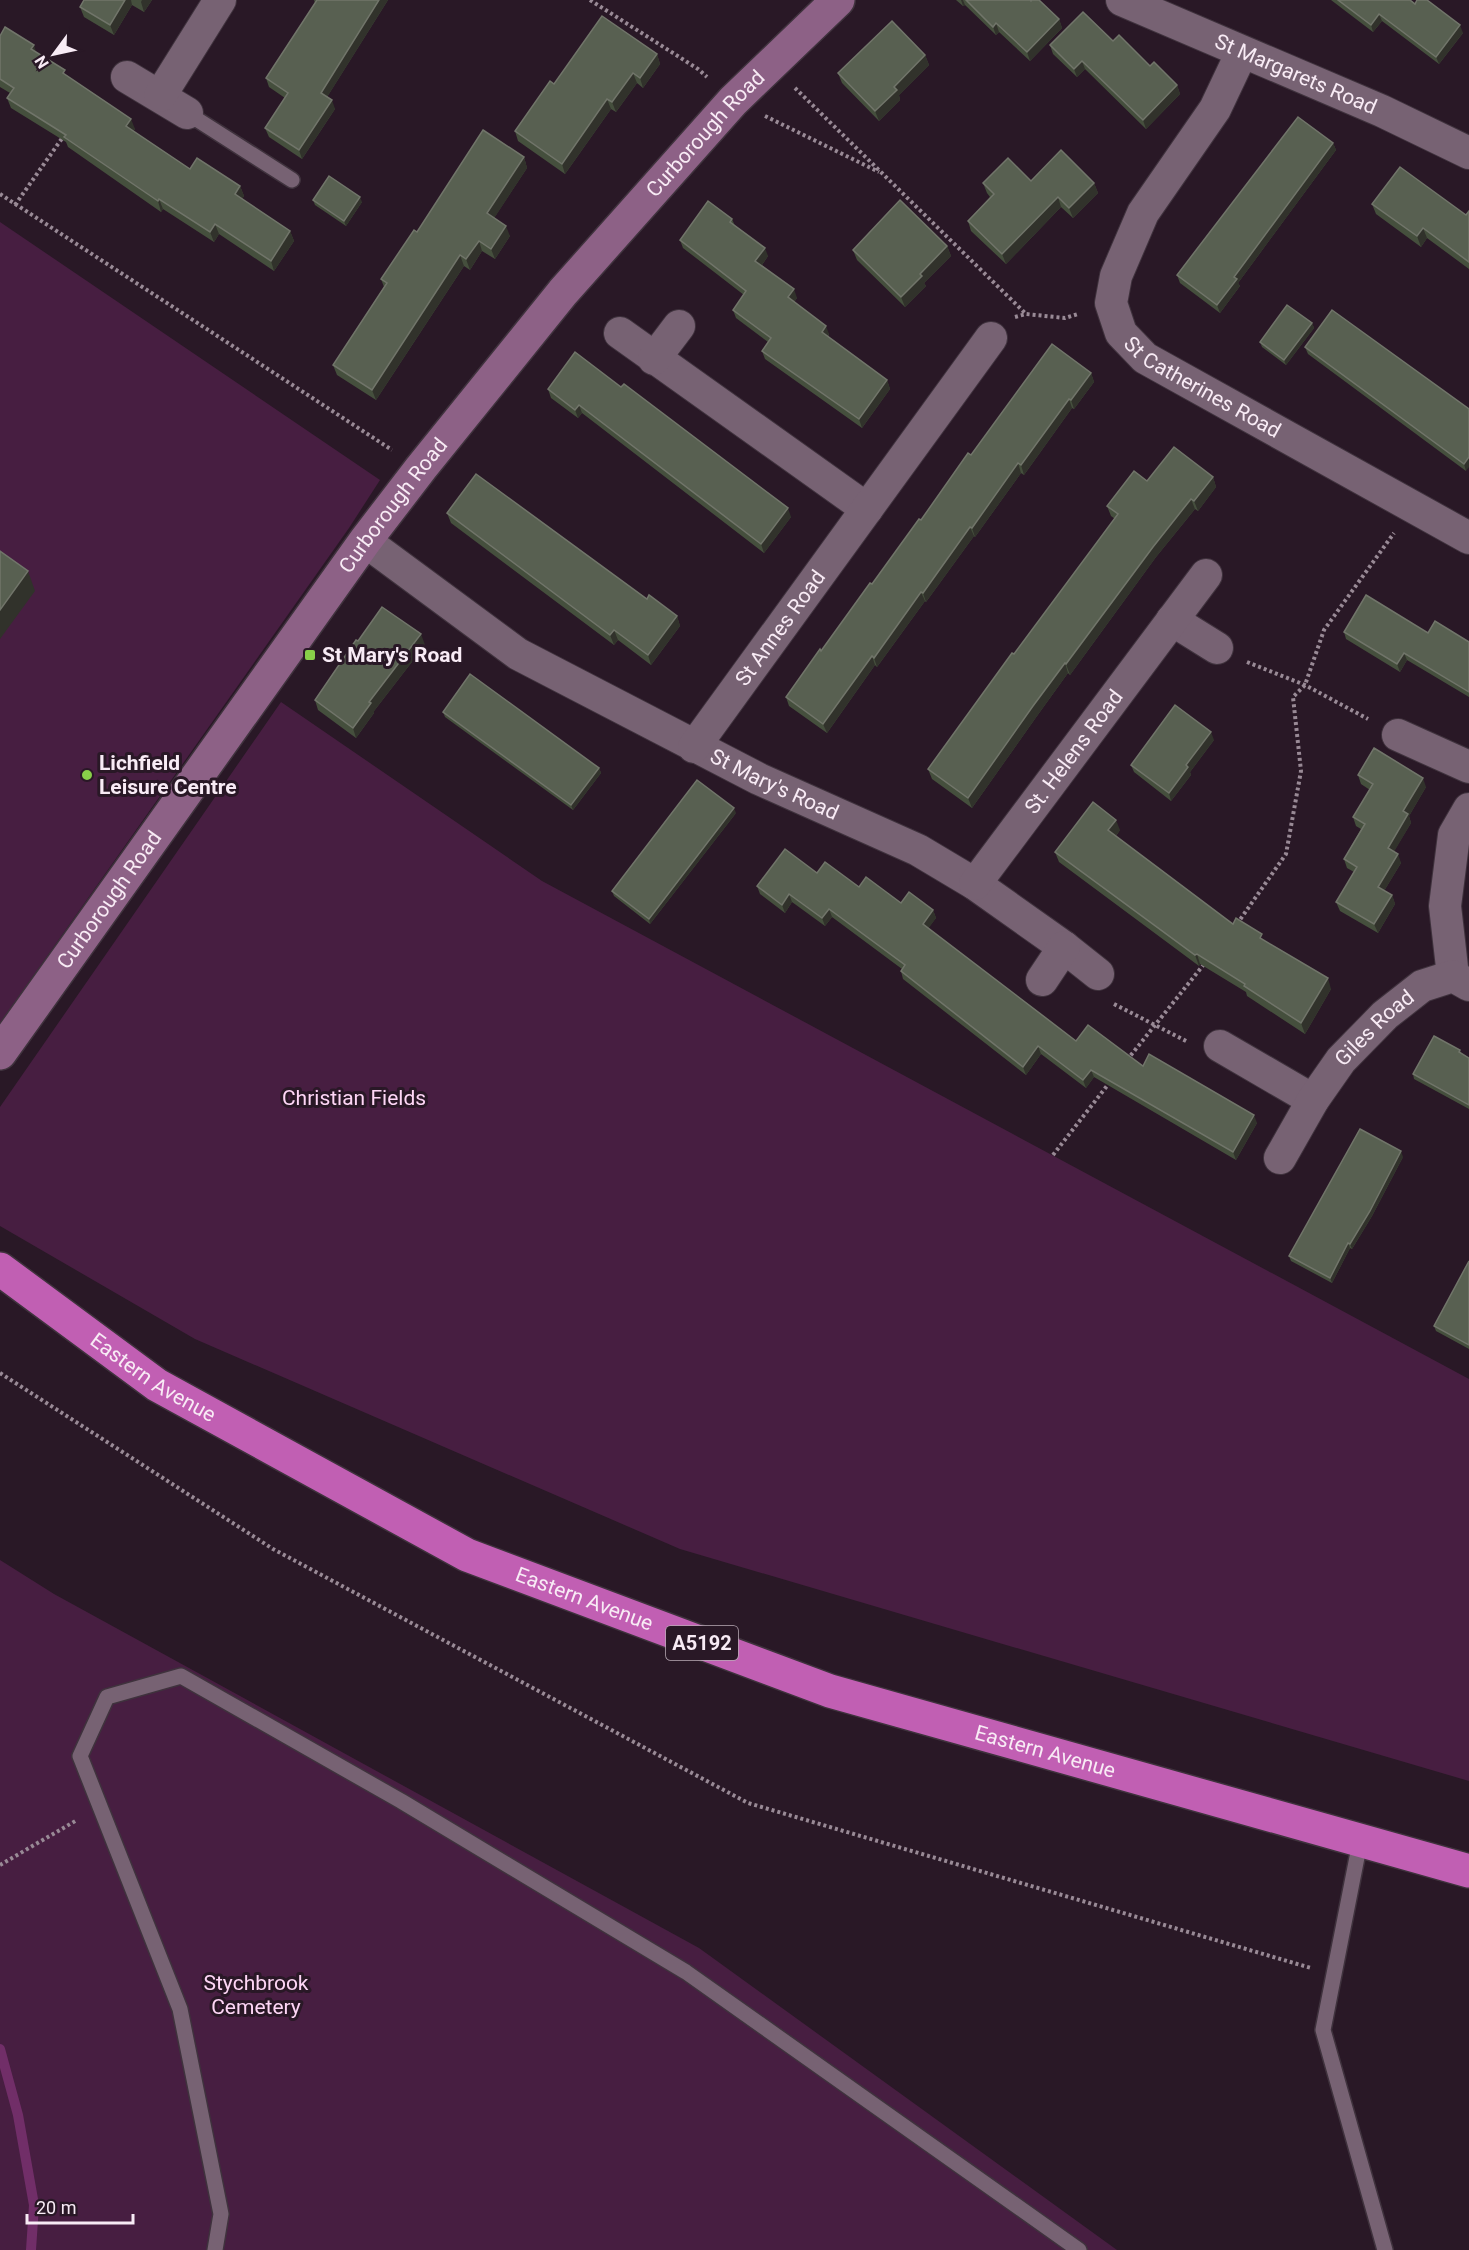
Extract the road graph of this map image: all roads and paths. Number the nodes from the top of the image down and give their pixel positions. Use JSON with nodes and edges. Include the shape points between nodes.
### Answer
{"nodes":[{"id":1,"x":220,"y":0,"type":"edge"},
{"id":2,"x":838,"y":0,"type":"edge"},
{"id":3,"x":1122,"y":0,"type":"edge"},
{"id":4,"x":1242,"y":52,"type":"junction"},
{"id":5,"x":771,"y":65,"type":"junction"},
{"id":6,"x":127,"y":77,"type":"dead end"},
{"id":7,"x":160,"y":96,"type":"junction"},
{"id":8,"x":187,"y":112,"type":"joint"},
{"id":9,"x":64,"y":137,"type":"edge"},
{"id":10,"x":1469,"y":153,"type":"edge"},
{"id":11,"x":292,"y":180,"type":"dead end"},
{"id":12,"x":0,"y":194,"type":"edge"},
{"id":13,"x":15,"y":205,"type":"junction"},
{"id":14,"x":1111,"y":303,"type":"junction"},
{"id":15,"x":679,"y":326,"type":"dead end"},
{"id":16,"x":620,"y":333,"type":"dead end"},
{"id":17,"x":975,"y":347,"type":"dead end"},
{"id":18,"x":654,"y":358,"type":"junction"},
{"id":19,"x":421,"y":468,"type":"junction"},
{"id":20,"x":1413,"y":507,"type":"junction"},
{"id":21,"x":867,"y":509,"type":"junction"},
{"id":22,"x":1469,"y":538,"type":"edge"},
{"id":23,"x":365,"y":541,"type":"junction"},
{"id":24,"x":1206,"y":574,"type":"dead end"},
{"id":25,"x":1172,"y":620,"type":"junction"},
{"id":26,"x":1217,"y":648,"type":"joint"},
{"id":27,"x":1305,"y":686,"type":"junction"},
{"id":28,"x":1398,"y":735,"type":"joint"},
{"id":29,"x":694,"y":747,"type":"junction"},
{"id":30,"x":1469,"y":767,"type":"edge"},
{"id":31,"x":1469,"y":809,"type":"edge"},
{"id":32,"x":975,"y":884,"type":"junction"},
{"id":33,"x":1237,"y":924,"type":"edge"},
{"id":34,"x":1064,"y":947,"type":"junction"},
{"id":35,"x":1207,"y":961,"type":"edge"},
{"id":36,"x":1098,"y":974,"type":"joint"},
{"id":37,"x":1042,"y":980,"type":"dead end"},
{"id":38,"x":1461,"y":980,"type":"edge"},
{"id":39,"x":1154,"y":1025,"type":"junction"},
{"id":40,"x":1220,"y":1046,"type":"joint"},
{"id":41,"x":0,"y":1053,"type":"edge"},
{"id":42,"x":1125,"y":1062,"type":"edge"},
{"id":43,"x":1111,"y":1081,"type":"edge"},
{"id":44,"x":1313,"y":1100,"type":"junction"},
{"id":45,"x":1053,"y":1155,"type":"dead end"},
{"id":46,"x":1280,"y":1158,"type":"dead end"},
{"id":47,"x":0,"y":1269,"type":"edge"},
{"id":48,"x":0,"y":1373,"type":"edge"},
{"id":49,"x":101,"y":1806,"type":"junction"},
{"id":50,"x":1360,"y":1842,"type":"junction"},
{"id":51,"x":0,"y":1865,"type":"edge"},
{"id":52,"x":1469,"y":1871,"type":"edge"},
{"id":53,"x":1320,"y":1970,"type":"dead end"},
{"id":54,"x":215,"y":2250,"type":"edge"},
{"id":55,"x":1078,"y":2250,"type":"edge"},
{"id":56,"x":1385,"y":2250,"type":"edge"}],
"edges":[{"from":1,"to":7,"type":"street"},
{"from":2,"to":5,"type":"street","name":"Curborough Road"},
{"from":3,"to":4,"type":"street","name":"St Margarets Road"},
{"from":4,"to":10,"type":"street","name":"St Margarets Road","via":[[1382,111]]},
{"from":4,"to":14,"type":"street","name":"St Catherines Road","via":[[1215,109],[1143,213],[1116,276]]},
{"from":5,"to":14,"type":"path","via":[[1026,314],[1065,318]]},
{"from":5,"to":19,"type":"street","name":"Curborough Road","via":[[733,101],[563,291]]},
{"from":6,"to":7,"type":"street"},
{"from":7,"to":8,"type":"street"},
{"from":8,"to":11,"type":"lane"},
{"from":9,"to":13,"type":"path"},
{"from":12,"to":13,"type":"path"},
{"from":13,"to":19,"type":"path"},
{"from":14,"to":20,"type":"street","name":"St Catherines Road","via":[[1121,333],[1144,358]]},
{"from":15,"to":18,"type":"street"},
{"from":16,"to":18,"type":"street"},
{"from":17,"to":21,"type":"street","name":"St Annes Road"},
{"from":18,"to":21,"type":"street"},
{"from":19,"to":23,"type":"street","name":"Curborough Road"},
{"from":20,"to":22,"type":"street","name":"St Catherines Road"},
{"from":20,"to":27,"type":"path","via":[[1324,630]]},
{"from":21,"to":29,"type":"street","name":"St Annes Road"},
{"from":23,"to":29,"type":"street","name":"St Mary's Road","via":[[518,654]]},
{"from":23,"to":41,"type":"street","name":"Curborough Road"},
{"from":24,"to":25,"type":"street","name":"St. Helens Road"},
{"from":25,"to":26,"type":"street"},
{"from":25,"to":32,"type":"street","name":"St. Helens Road"},
{"from":26,"to":27,"type":"path"},
{"from":27,"to":28,"type":"path"},
{"from":27,"to":33,"type":"path","via":[[1293,697],[1301,771],[1286,854]]},
{"from":28,"to":30,"type":"street"},
{"from":29,"to":32,"type":"street","name":"St Mary's Road","via":[[918,850]]},
{"from":31,"to":38,"type":"street","name":"Giles Road","via":[[1454,835],[1445,906]]},
{"from":32,"to":34,"type":"street","name":"St Mary's Road"},
{"from":34,"to":36,"type":"street","name":"St Mary's Road"},
{"from":34,"to":37,"type":"street"},
{"from":35,"to":39,"type":"path"},
{"from":36,"to":39,"type":"path","via":[[1102,998]]},
{"from":38,"to":44,"type":"street","name":"Giles Road","via":[[1422,986],[1385,1015],[1341,1060]]},
{"from":39,"to":40,"type":"path","via":[[1209,1053]]},
{"from":39,"to":42,"type":"path"},
{"from":40,"to":44,"type":"street"},
{"from":43,"to":45,"type":"path"},
{"from":44,"to":46,"type":"street","name":"Giles Road"},
{"from":47,"to":50,"type":"highway","name":"Eastern Avenue","number":"A5192","via":[[157,1385],[467,1555],[830,1691]]},
{"from":48,"to":53,"type":"path","via":[[273,1549],[748,1803]]},
{"from":49,"to":51,"type":"path"},
{"from":49,"to":54,"type":"lane","via":[[180,2009],[221,2214]]},
{"from":49,"to":55,"type":"lane","via":[[80,1756],[106,1697],[181,1676],[686,1972]]},
{"from":50,"to":52,"type":"highway","name":"Eastern Avenue","number":"A5192"},
{"from":50,"to":56,"type":"lane","via":[[1323,2030]]}]}
